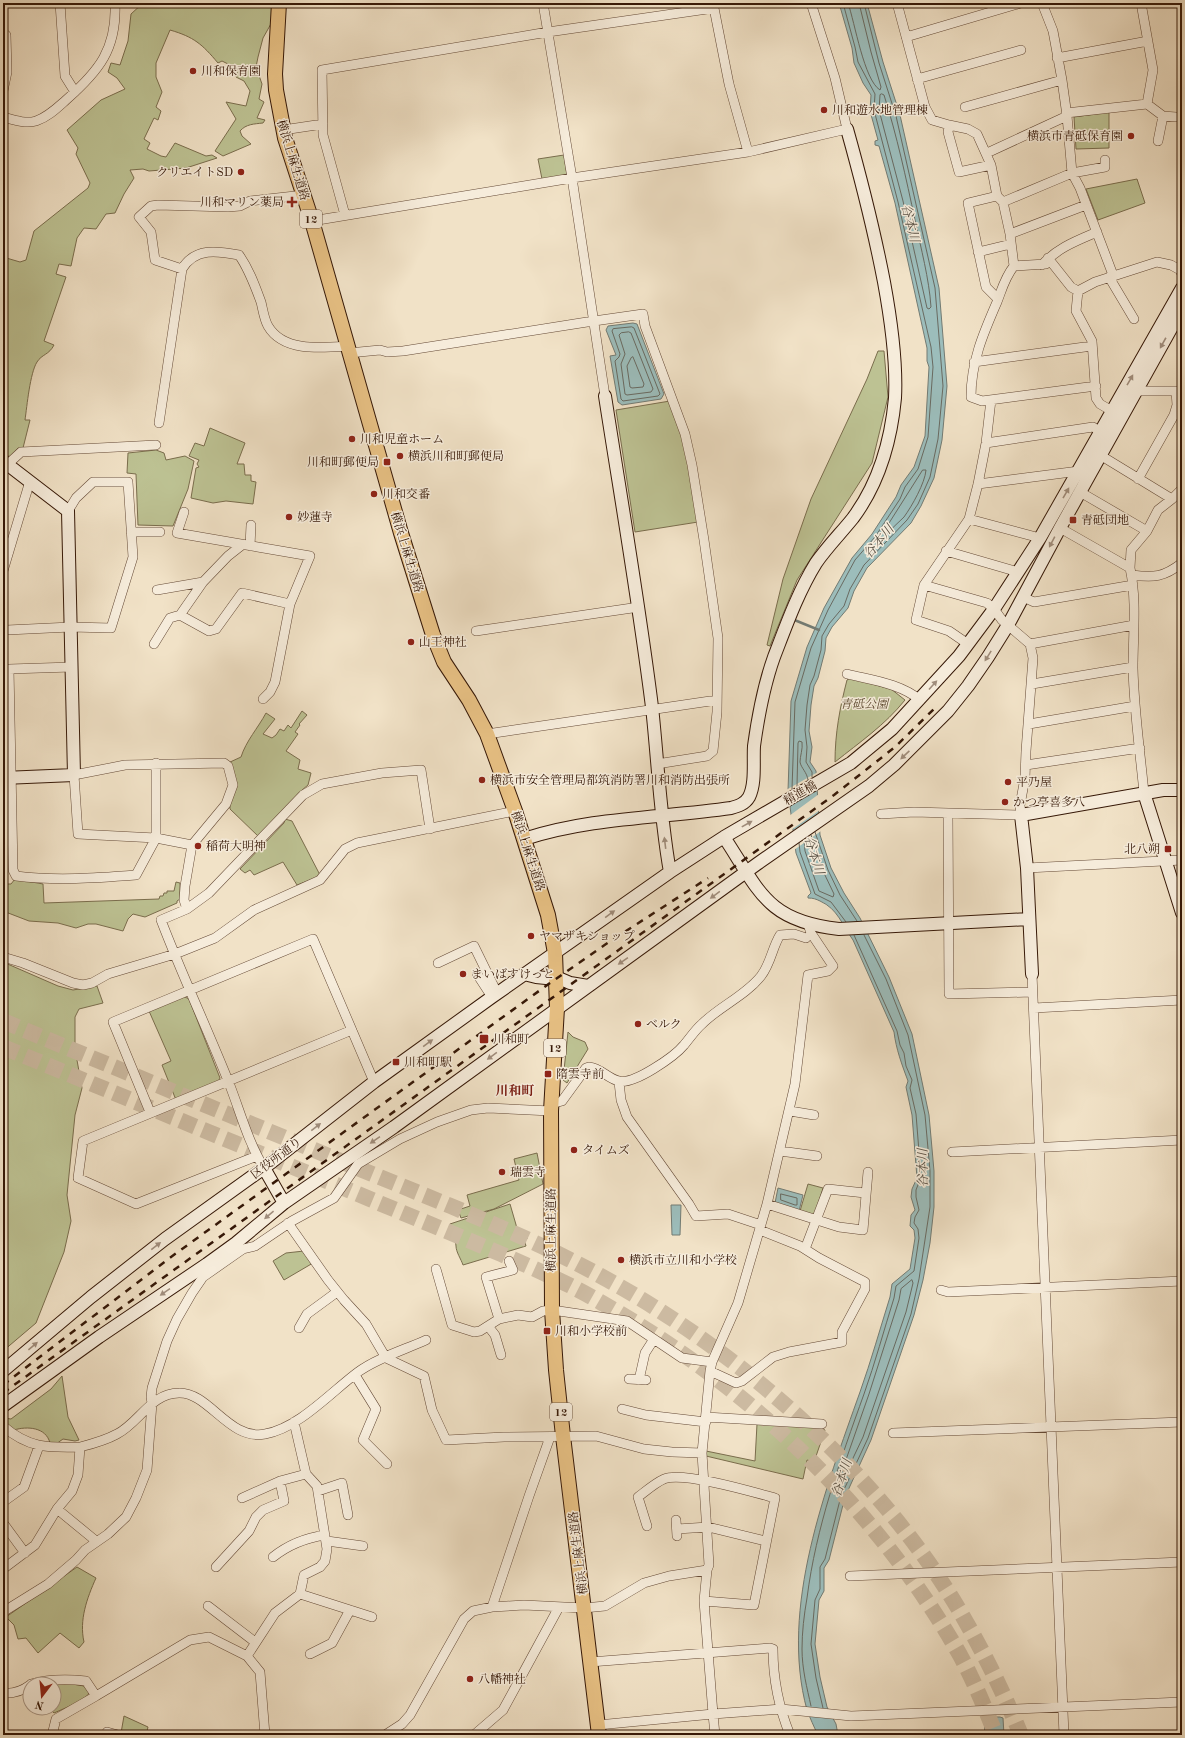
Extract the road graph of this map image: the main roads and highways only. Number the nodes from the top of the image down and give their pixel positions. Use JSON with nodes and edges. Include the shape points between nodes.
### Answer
{"nodes":[{"id":1,"x":279,"y":3,"type":"edge"},
{"id":2,"x":599,"y":1730,"type":"edge"}],
"edges":[{"from":1,"to":2,"type":"main road","name":"横浜上麻生道路","number":"12","via":[[275,74],[279,113],[414,577],[444,662],[470,700],[487,734],[548,915],[555,953],[557,1008],[551,1107],[552,1310],[557,1437],[584,1608]]}]}
